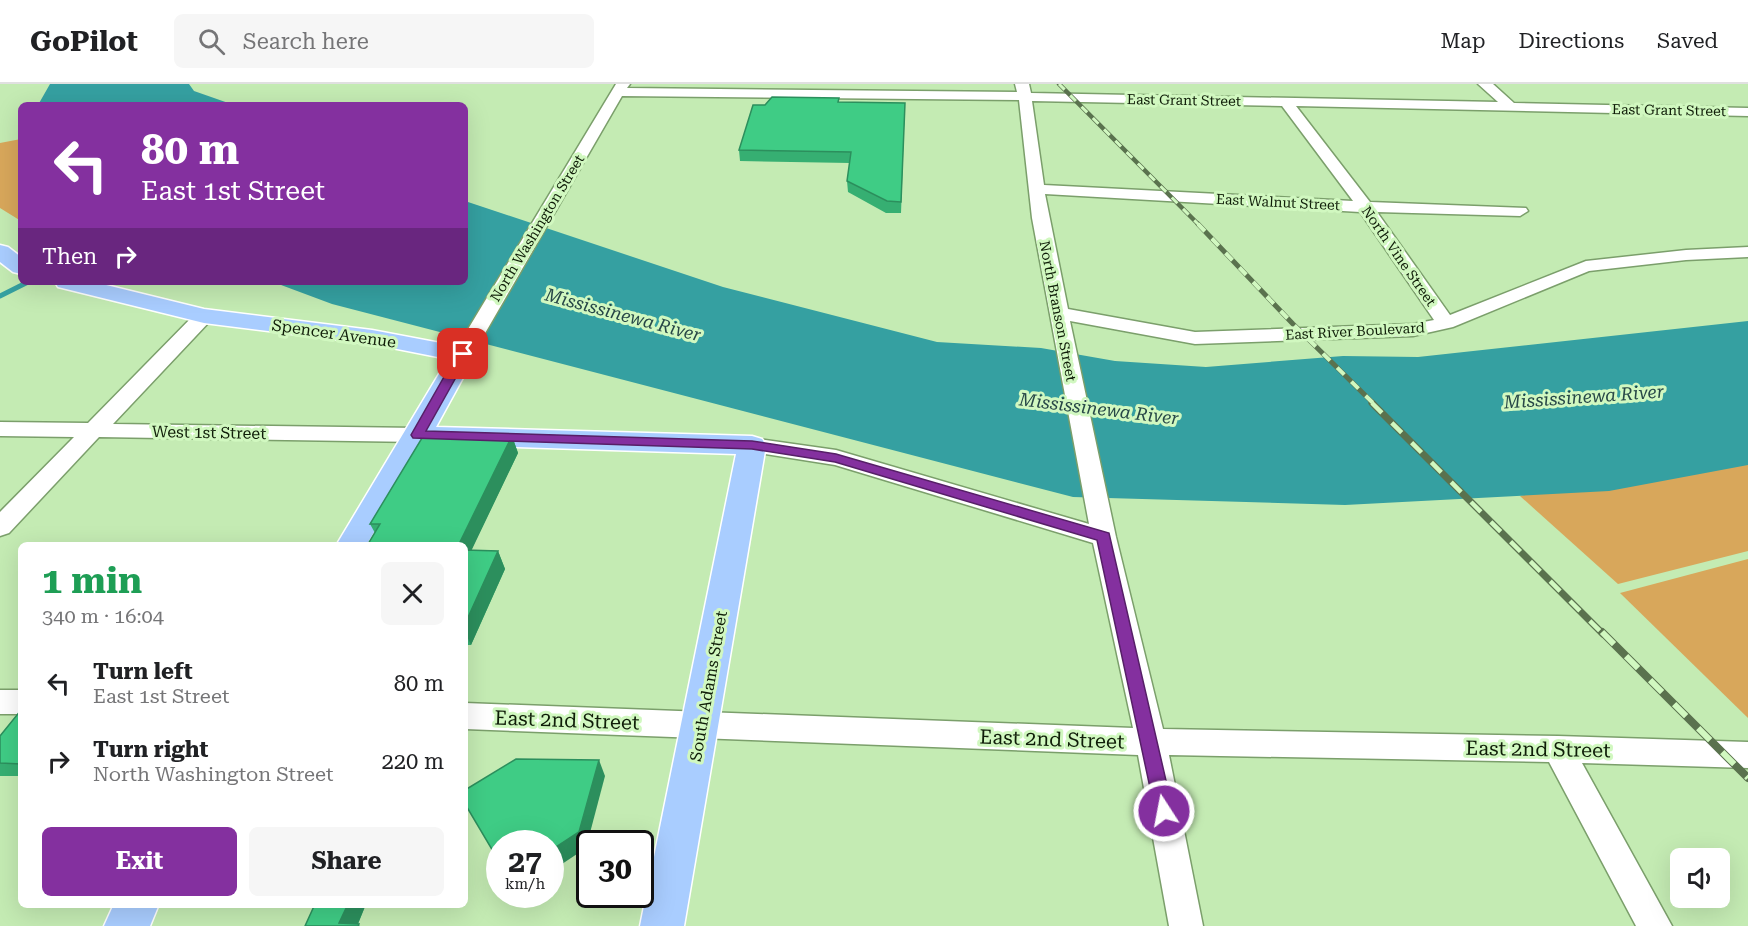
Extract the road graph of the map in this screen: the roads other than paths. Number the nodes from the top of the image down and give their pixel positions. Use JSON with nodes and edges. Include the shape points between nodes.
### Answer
{"nodes":[{"id":1,"x":1485,"y":84,"type":"edge"},
{"id":2,"x":621,"y":88,"type":"edge"},
{"id":3,"x":821,"y":90,"type":"edge"},
{"id":4,"x":1024,"y":91,"type":"edge"},
{"id":5,"x":1286,"y":102,"type":"junction"},
{"id":6,"x":1511,"y":107,"type":"junction"},
{"id":7,"x":1748,"y":112,"type":"edge"},
{"id":8,"x":1037,"y":189,"type":"junction"},
{"id":9,"x":1365,"y":207,"type":"junction"},
{"id":10,"x":1520,"y":211,"type":"dead end"},
{"id":11,"x":0,"y":252,"type":"edge"},
{"id":12,"x":1748,"y":252,"type":"edge"},
{"id":13,"x":18,"y":265,"type":"edge"},
{"id":14,"x":78,"y":285,"type":"edge"},
{"id":15,"x":204,"y":316,"type":"junction"},
{"id":16,"x":1061,"y":322,"type":"junction"},
{"id":17,"x":1446,"y":323,"type":"junction"},
{"id":18,"x":463,"y":354,"type":"junction"},
{"id":19,"x":0,"y":429,"type":"edge"},
{"id":20,"x":93,"y":430,"type":"junction"},
{"id":21,"x":418,"y":435,"type":"junction"},
{"id":22,"x":752,"y":445,"type":"junction"},
{"id":23,"x":1101,"y":524,"type":"junction"},
{"id":24,"x":0,"y":527,"type":"edge"},
{"id":25,"x":353,"y":542,"type":"edge"},
{"id":26,"x":0,"y":702,"type":"edge"},
{"id":27,"x":18,"y":702,"type":"edge"},
{"id":28,"x":468,"y":716,"type":"edge"},
{"id":29,"x":701,"y":725,"type":"junction"},
{"id":30,"x":1151,"y":742,"type":"junction"},
{"id":31,"x":1558,"y":749,"type":"junction"},
{"id":32,"x":1748,"y":755,"type":"edge"},
{"id":33,"x":136,"y":908,"type":"edge"},
{"id":34,"x":126,"y":926,"type":"edge"},
{"id":35,"x":662,"y":926,"type":"edge"},
{"id":36,"x":1186,"y":926,"type":"edge"},
{"id":37,"x":1655,"y":926,"type":"edge"}],
"edges":[{"from":1,"to":6,"type":"street"},
{"from":2,"to":3,"type":"street","name":"East Grant Street"},
{"from":2,"to":18,"type":"street","name":"North Washington Street"},
{"from":3,"to":4,"type":"street","name":"East Grant Street"},
{"from":4,"to":5,"type":"street","name":"East Grant Street"},
{"from":4,"to":8,"type":"street","name":"North Branson Street"},
{"from":5,"to":6,"type":"street","name":"East Grant Street"},
{"from":5,"to":9,"type":"street","name":"North Vine Street"},
{"from":6,"to":7,"type":"street","name":"East Grant Street"},
{"from":8,"to":9,"type":"street","name":"East Walnut Street"},
{"from":8,"to":16,"type":"street","name":"North Branson Street"},
{"from":9,"to":10,"type":"street","name":"East Walnut Street"},
{"from":9,"to":17,"type":"street","name":"North Vine Street"},
{"from":11,"to":13,"type":"main road"},
{"from":12,"to":17,"type":"street","name":"East River Boulevard","via":[[1586,266]]},
{"from":14,"to":15,"type":"main road","name":"Spencer Avenue"},
{"from":15,"to":18,"type":"main road","name":"Spencer Avenue","via":[[360,335]]},
{"from":15,"to":20,"type":"street"},
{"from":16,"to":17,"type":"street","name":"East River Boulevard","via":[[1195,338],[1413,330]]},
{"from":16,"to":23,"type":"street","name":"North Branson Street"},
{"from":18,"to":21,"type":"main road","name":"North Washington Street"},
{"from":19,"to":20,"type":"street","name":"West 1st Street"},
{"from":20,"to":21,"type":"street","name":"West 1st Street"},
{"from":20,"to":24,"type":"street"},
{"from":21,"to":22,"type":"main road"},
{"from":21,"to":25,"type":"main road","name":"North Washington Street"},
{"from":22,"to":23,"type":"street","via":[[836,458]]},
{"from":22,"to":29,"type":"main road","name":"South Adams Street"},
{"from":23,"to":30,"type":"street","name":"North Branson Street"},
{"from":26,"to":27,"type":"street"},
{"from":28,"to":29,"type":"street","name":"East 2nd Street"},
{"from":29,"to":30,"type":"street","name":"East 2nd Street"},
{"from":29,"to":35,"type":"main road","name":"South Adams Street"},
{"from":30,"to":31,"type":"street","name":"East 2nd Street"},
{"from":30,"to":36,"type":"street","name":"North Branson Street"},
{"from":31,"to":32,"type":"street","name":"East 2nd Street"},
{"from":31,"to":37,"type":"street"},
{"from":33,"to":34,"type":"main road"}]}
